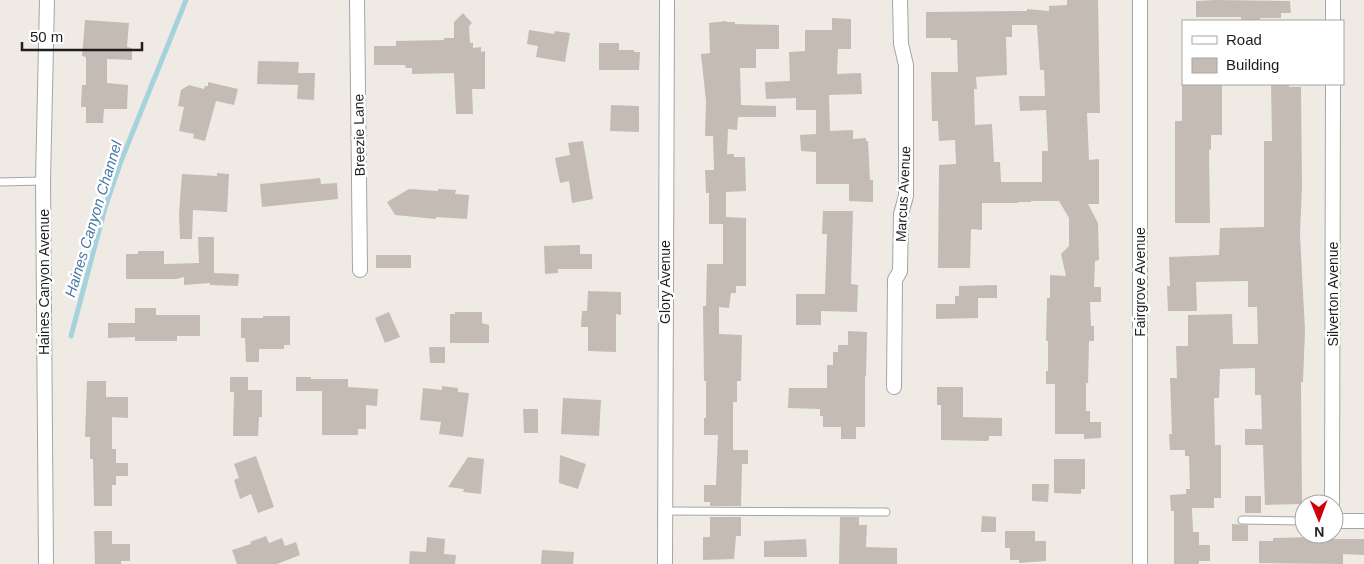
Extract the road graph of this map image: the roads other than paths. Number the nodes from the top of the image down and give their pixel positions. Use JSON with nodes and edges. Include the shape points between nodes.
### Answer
{"nodes":[{"id":1,"x":47,"y":0,"type":"edge"},
{"id":2,"x":357,"y":0,"type":"edge"},
{"id":3,"x":667,"y":0,"type":"edge"},
{"id":4,"x":900,"y":0,"type":"edge"},
{"id":5,"x":1140,"y":0,"type":"edge"},
{"id":6,"x":1333,"y":0,"type":"edge"},
{"id":7,"x":1333,"y":20,"type":"edge"},
{"id":8,"x":1333,"y":85,"type":"edge"},
{"id":9,"x":43,"y":181,"type":"junction"},
{"id":10,"x":0,"y":182,"type":"edge"},
{"id":11,"x":360,"y":270,"type":"dead end"},
{"id":12,"x":894,"y":387,"type":"dead end"},
{"id":13,"x":1332,"y":494,"type":"edge"},
{"id":14,"x":665,"y":511,"type":"junction"},
{"id":15,"x":886,"y":512,"type":"dead end"},
{"id":16,"x":1242,"y":520,"type":"dead end"},
{"id":17,"x":1294,"y":520,"type":"edge"},
{"id":18,"x":1344,"y":521,"type":"edge"},
{"id":19,"x":1364,"y":521,"type":"edge"},
{"id":20,"x":46,"y":564,"type":"edge"},
{"id":21,"x":665,"y":564,"type":"edge"},
{"id":22,"x":1140,"y":564,"type":"edge"}],
"edges":[{"from":1,"to":9,"type":"street","name":"Haines Canyon Avenue"},
{"from":2,"to":11,"type":"street","name":"Breezie Lane"},
{"from":3,"to":14,"type":"street","name":"Glory Avenue"},
{"from":4,"to":12,"type":"street","name":"Marcus Avenue","via":[[901,44],[906,65],[906,196],[901,214],[900,271],[896,280]]},
{"from":5,"to":22,"type":"street","name":"Fairgrove Avenue"},
{"from":6,"to":7,"type":"street"},
{"from":8,"to":13,"type":"street","name":"Silverton Avenue"},
{"from":9,"to":10,"type":"lane"},
{"from":9,"to":20,"type":"street","name":"Haines Canyon Avenue"},
{"from":14,"to":15,"type":"lane"},
{"from":14,"to":21,"type":"street","name":"Glory Avenue"},
{"from":16,"to":17,"type":"lane"},
{"from":18,"to":19,"type":"street"}]}
